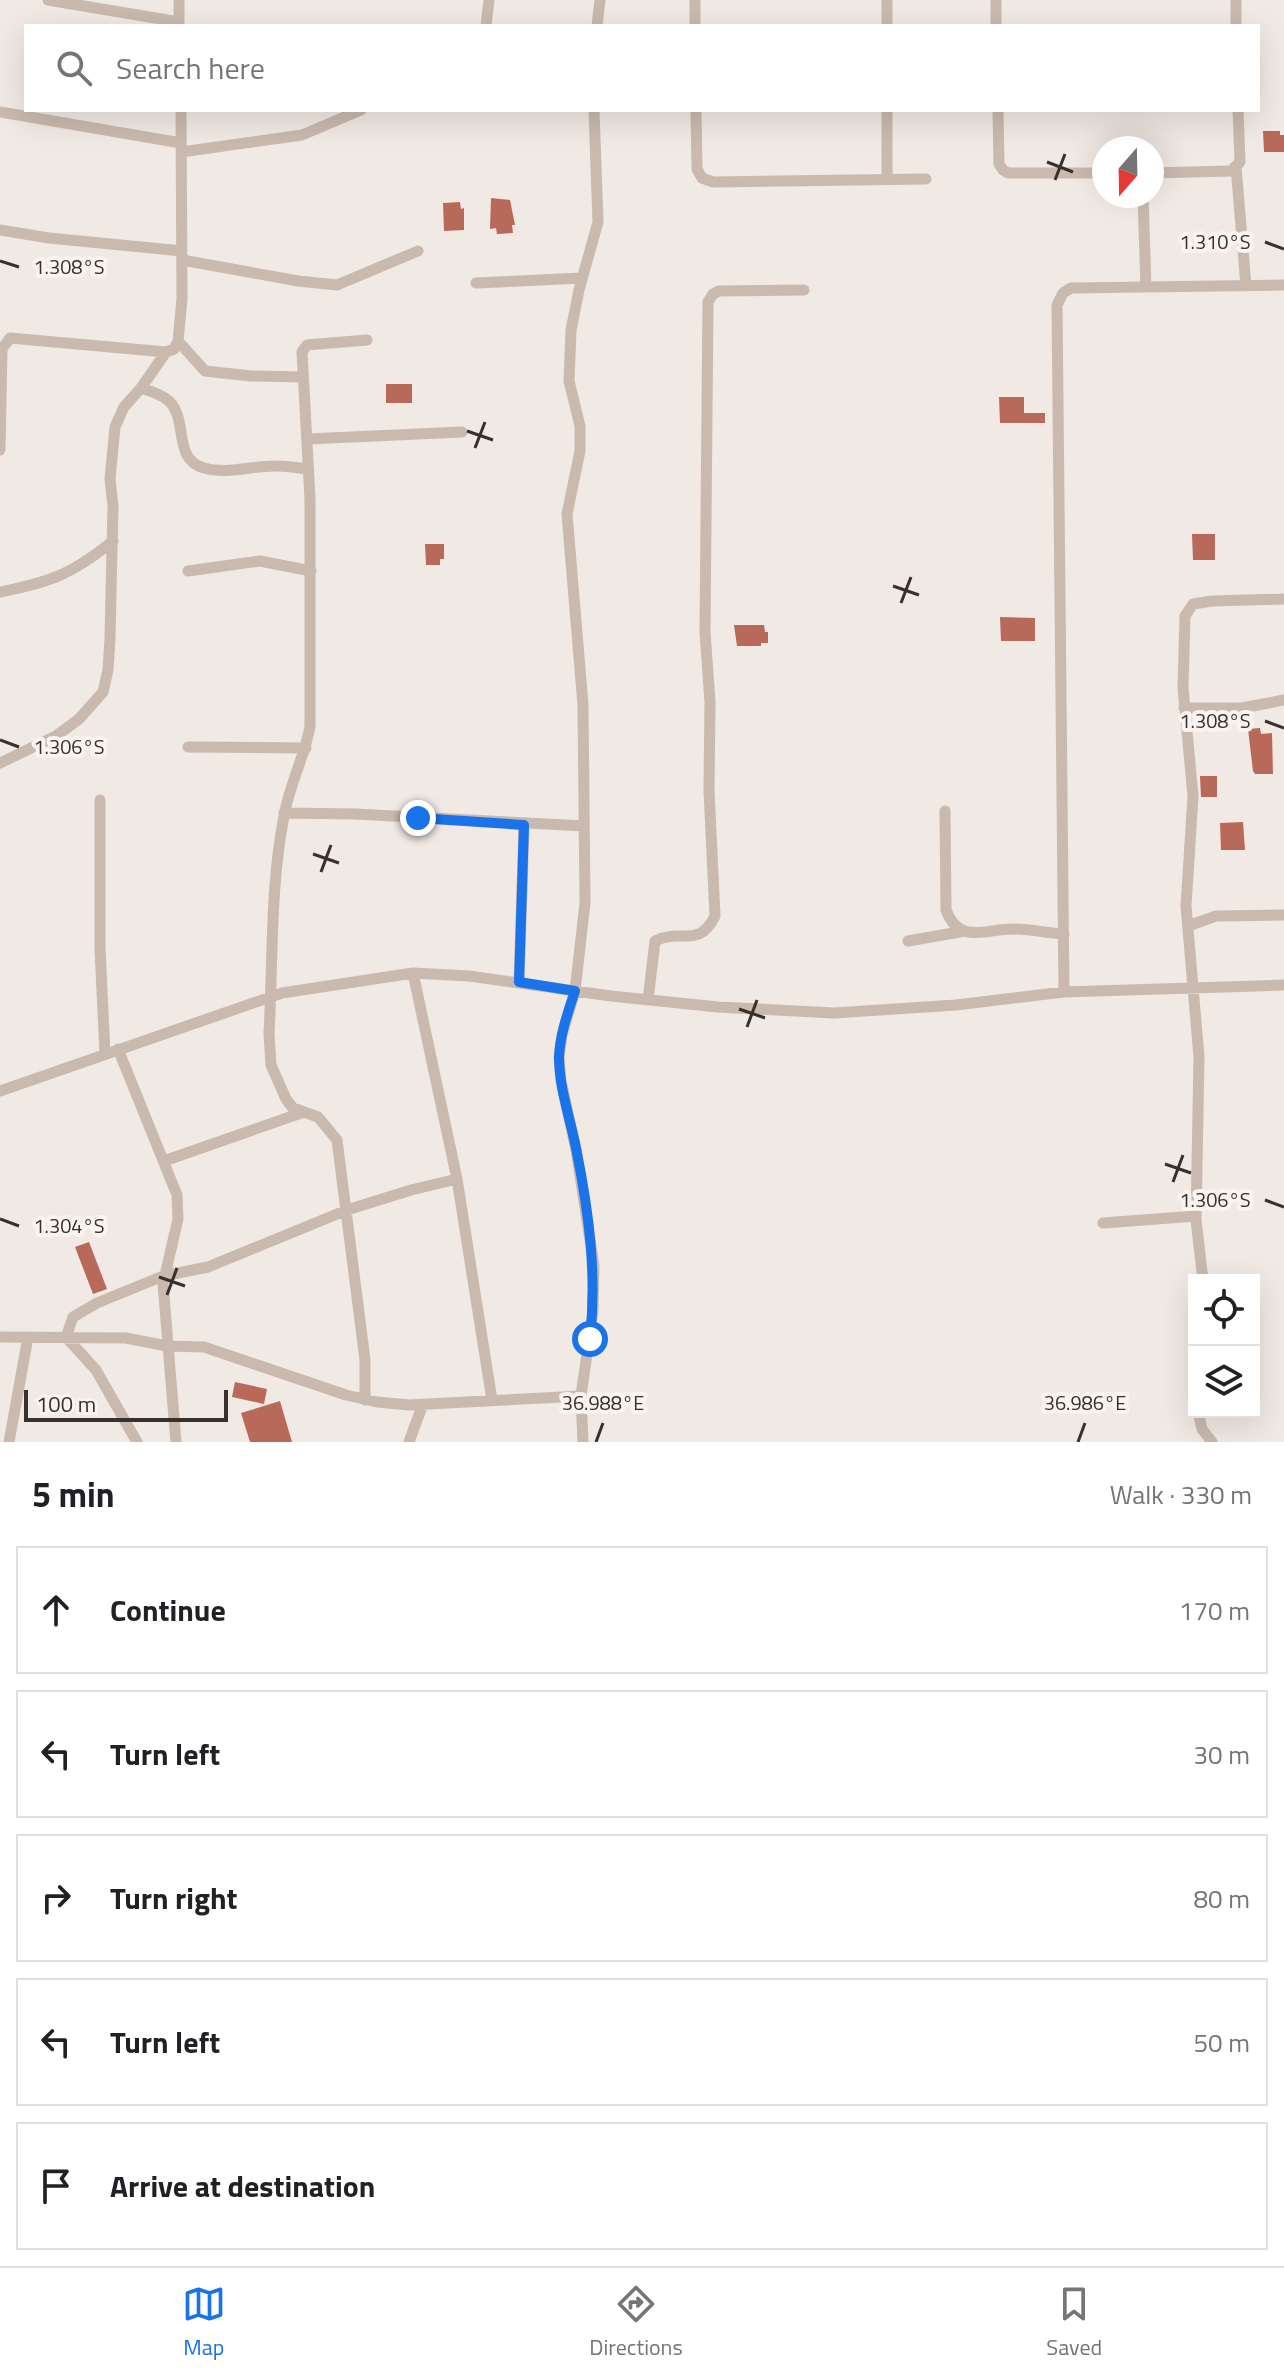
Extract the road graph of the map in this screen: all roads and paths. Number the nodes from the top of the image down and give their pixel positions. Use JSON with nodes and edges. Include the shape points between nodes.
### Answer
{"nodes":[{"id":1,"x":48,"y":0,"type":"edge"},
{"id":2,"x":179,"y":0,"type":"edge"},
{"id":3,"x":489,"y":0,"type":"edge"},
{"id":4,"x":600,"y":0,"type":"edge"},
{"id":5,"x":695,"y":0,"type":"edge"},
{"id":6,"x":887,"y":0,"type":"edge"},
{"id":7,"x":996,"y":0,"type":"edge"},
{"id":8,"x":1236,"y":0,"type":"edge"},
{"id":9,"x":179,"y":24,"type":"edge"},
{"id":10,"x":486,"y":24,"type":"edge"},
{"id":11,"x":597,"y":24,"type":"edge"},
{"id":12,"x":695,"y":24,"type":"edge"},
{"id":13,"x":887,"y":24,"type":"edge"},
{"id":14,"x":996,"y":24,"type":"edge"},
{"id":15,"x":1236,"y":24,"type":"edge"},
{"id":16,"x":0,"y":112,"type":"edge"},
{"id":17,"x":181,"y":112,"type":"edge"},
{"id":18,"x":356,"y":112,"type":"edge"},
{"id":19,"x":594,"y":112,"type":"edge"},
{"id":20,"x":696,"y":112,"type":"edge"},
{"id":21,"x":887,"y":112,"type":"edge"},
{"id":22,"x":998,"y":112,"type":"edge"},
{"id":23,"x":1238,"y":112,"type":"edge"},
{"id":24,"x":181,"y":148,"type":"junction"},
{"id":25,"x":1236,"y":167,"type":"junction"},
{"id":26,"x":1092,"y":173,"type":"edge"},
{"id":27,"x":1164,"y":173,"type":"edge"},
{"id":28,"x":887,"y":179,"type":"junction"},
{"id":29,"x":926,"y":179,"type":"dead end"},
{"id":30,"x":1143,"y":208,"type":"edge"},
{"id":31,"x":0,"y":230,"type":"edge"},
{"id":32,"x":418,"y":251,"type":"dead end"},
{"id":33,"x":182,"y":256,"type":"junction"},
{"id":34,"x":582,"y":278,"type":"junction"},
{"id":35,"x":476,"y":283,"type":"dead end"},
{"id":36,"x":1284,"y":285,"type":"edge"},
{"id":37,"x":1246,"y":286,"type":"junction"},
{"id":38,"x":1146,"y":287,"type":"junction"},
{"id":39,"x":804,"y":290,"type":"dead end"},
{"id":40,"x":367,"y":340,"type":"dead end"},
{"id":41,"x":178,"y":341,"type":"junction"},
{"id":42,"x":166,"y":352,"type":"junction"},
{"id":43,"x":1,"y":362,"type":"edge"},
{"id":44,"x":303,"y":377,"type":"junction"},
{"id":45,"x":141,"y":388,"type":"junction"},
{"id":46,"x":462,"y":432,"type":"dead end"},
{"id":47,"x":308,"y":439,"type":"junction"},
{"id":48,"x":0,"y":450,"type":"edge"},
{"id":49,"x":308,"y":469,"type":"junction"},
{"id":50,"x":113,"y":541,"type":"junction"},
{"id":51,"x":188,"y":571,"type":"dead end"},
{"id":52,"x":311,"y":571,"type":"junction"},
{"id":53,"x":0,"y":592,"type":"edge"},
{"id":54,"x":1284,"y":599,"type":"edge"},
{"id":55,"x":1284,"y":700,"type":"edge"},
{"id":56,"x":1184,"y":708,"type":"junction"},
{"id":57,"x":188,"y":747,"type":"dead end"},
{"id":58,"x":306,"y":748,"type":"junction"},
{"id":59,"x":0,"y":763,"type":"edge"},
{"id":60,"x":100,"y":800,"type":"dead end"},
{"id":61,"x":945,"y":811,"type":"dead end"},
{"id":62,"x":284,"y":813,"type":"junction"},
{"id":63,"x":524,"y":825,"type":"junction"},
{"id":64,"x":584,"y":826,"type":"junction"},
{"id":65,"x":1284,"y":915,"type":"edge"},
{"id":66,"x":1188,"y":926,"type":"junction"},
{"id":67,"x":965,"y":931,"type":"junction"},
{"id":68,"x":1064,"y":934,"type":"junction"},
{"id":69,"x":908,"y":941,"type":"dead end"},
{"id":70,"x":413,"y":973,"type":"junction"},
{"id":71,"x":519,"y":982,"type":"junction"},
{"id":72,"x":1284,"y":985,"type":"edge"},
{"id":73,"x":1193,"y":988,"type":"junction"},
{"id":74,"x":575,"y":991,"type":"junction"},
{"id":75,"x":1064,"y":992,"type":"junction"},
{"id":76,"x":271,"y":996,"type":"junction"},
{"id":77,"x":648,"y":1000,"type":"junction"},
{"id":78,"x":118,"y":1049,"type":"junction"},
{"id":79,"x":105,"y":1054,"type":"junction"},
{"id":80,"x":0,"y":1091,"type":"edge"},
{"id":81,"x":304,"y":1112,"type":"junction"},
{"id":82,"x":164,"y":1161,"type":"junction"},
{"id":83,"x":457,"y":1179,"type":"junction"},
{"id":84,"x":347,"y":1210,"type":"junction"},
{"id":85,"x":1196,"y":1216,"type":"junction"},
{"id":86,"x":1103,"y":1223,"type":"dead end"},
{"id":87,"x":1202,"y":1274,"type":"edge"},
{"id":88,"x":163,"y":1276,"type":"junction"},
{"id":89,"x":0,"y":1337,"type":"edge"},
{"id":90,"x":28,"y":1337,"type":"junction"},
{"id":91,"x":66,"y":1337,"type":"junction"},
{"id":92,"x":167,"y":1346,"type":"junction"},
{"id":93,"x":581,"y":1396,"type":"junction"},
{"id":94,"x":365,"y":1400,"type":"junction"},
{"id":95,"x":492,"y":1400,"type":"junction"},
{"id":96,"x":423,"y":1404,"type":"junction"},
{"id":97,"x":1199,"y":1418,"type":"edge"},
{"id":98,"x":9,"y":1442,"type":"edge"},
{"id":99,"x":137,"y":1442,"type":"edge"},
{"id":100,"x":176,"y":1442,"type":"edge"},
{"id":101,"x":409,"y":1442,"type":"edge"},
{"id":102,"x":583,"y":1442,"type":"edge"},
{"id":103,"x":1212,"y":1442,"type":"edge"}],
"edges":[{"from":1,"to":9,"type":"street"},
{"from":2,"to":9,"type":"street"},
{"from":3,"to":10,"type":"street"},
{"from":4,"to":11,"type":"street"},
{"from":5,"to":12,"type":"street"},
{"from":6,"to":13,"type":"street"},
{"from":7,"to":14,"type":"street"},
{"from":8,"to":15,"type":"street"},
{"from":16,"to":24,"type":"street"},
{"from":17,"to":24,"type":"street"},
{"from":18,"to":24,"type":"street","via":[[302,135]]},
{"from":19,"to":34,"type":"street","via":[[598,222]]},
{"from":20,"to":28,"type":"street","via":[[697,169],[713,182]]},
{"from":21,"to":28,"type":"street"},
{"from":22,"to":26,"type":"street","via":[[1003,170]]},
{"from":23,"to":25,"type":"street"},
{"from":24,"to":33,"type":"street"},
{"from":25,"to":27,"type":"street"},
{"from":25,"to":37,"type":"street"},
{"from":28,"to":29,"type":"street"},
{"from":30,"to":38,"type":"street"},
{"from":31,"to":33,"type":"street"},
{"from":32,"to":33,"type":"street","via":[[337,285]]},
{"from":33,"to":41,"type":"street"},
{"from":34,"to":35,"type":"street"},
{"from":34,"to":64,"type":"street","via":[[569,357],[580,451],[567,514],[583,705]]},
{"from":36,"to":37,"type":"street"},
{"from":37,"to":38,"type":"street"},
{"from":38,"to":68,"type":"street","via":[[1071,288],[1057,305]]},
{"from":39,"to":77,"type":"street","via":[[719,291],[708,302],[705,632],[715,916],[702,934],[655,941]]},
{"from":40,"to":44,"type":"street","via":[[307,345],[302,352]]},
{"from":41,"to":42,"type":"street"},
{"from":41,"to":44,"type":"street","via":[[205,371]]},
{"from":42,"to":43,"type":"street","via":[[10,338]]},
{"from":42,"to":45,"type":"street"},
{"from":43,"to":48,"type":"street"},
{"from":44,"to":47,"type":"street"},
{"from":45,"to":49,"type":"street","via":[[160,395],[176,410],[184,450],[194,464],[219,470]]},
{"from":45,"to":50,"type":"street","via":[[115,427],[110,479]]},
{"from":46,"to":47,"type":"street"},
{"from":47,"to":49,"type":"street"},
{"from":49,"to":52,"type":"street"},
{"from":50,"to":53,"type":"street","via":[[80,567]]},
{"from":50,"to":59,"type":"street","via":[[103,692],[56,736]]},
{"from":51,"to":52,"type":"street","via":[[260,561]]},
{"from":52,"to":58,"type":"street"},
{"from":54,"to":56,"type":"street","via":[[1212,601],[1188,609]]},
{"from":55,"to":56,"type":"street","via":[[1242,708]]},
{"from":56,"to":66,"type":"street","via":[[1193,796]]},
{"from":57,"to":58,"type":"street"},
{"from":58,"to":62,"type":"street"},
{"from":60,"to":79,"type":"street"},
{"from":61,"to":67,"type":"street","via":[[946,910]]},
{"from":62,"to":63,"type":"street"},
{"from":62,"to":76,"type":"street"},
{"from":63,"to":64,"type":"street"},
{"from":63,"to":71,"type":"street"},
{"from":64,"to":74,"type":"street","via":[[585,903]]},
{"from":65,"to":66,"type":"street","via":[[1216,916]]},
{"from":66,"to":73,"type":"street"},
{"from":67,"to":68,"type":"street"},
{"from":67,"to":69,"type":"street"},
{"from":68,"to":75,"type":"street"},
{"from":70,"to":71,"type":"street"},
{"from":70,"to":76,"type":"street"},
{"from":70,"to":83,"type":"street"},
{"from":71,"to":74,"type":"street"},
{"from":72,"to":73,"type":"street"},
{"from":73,"to":75,"type":"street"},
{"from":73,"to":85,"type":"street","via":[[1199,1057]]},
{"from":74,"to":77,"type":"street"},
{"from":74,"to":93,"type":"street","via":[[559,1057],[594,1266]]},
{"from":75,"to":77,"type":"street","via":[[834,1013]]},
{"from":76,"to":78,"type":"street"},
{"from":76,"to":81,"type":"street","via":[[271,1065],[286,1099]]},
{"from":78,"to":79,"type":"street"},
{"from":78,"to":82,"type":"street"},
{"from":79,"to":80,"type":"street"},
{"from":81,"to":82,"type":"street"},
{"from":81,"to":84,"type":"street","via":[[318,1117],[337,1140]]},
{"from":82,"to":88,"type":"street","via":[[177,1195],[178,1219]]},
{"from":83,"to":84,"type":"street"},
{"from":83,"to":95,"type":"street"},
{"from":84,"to":88,"type":"street","via":[[208,1267]]},
{"from":84,"to":94,"type":"street"},
{"from":85,"to":86,"type":"street"},
{"from":85,"to":87,"type":"street"},
{"from":88,"to":91,"type":"street","via":[[78,1313]]},
{"from":88,"to":92,"type":"street"},
{"from":89,"to":90,"type":"street"},
{"from":90,"to":91,"type":"street"},
{"from":90,"to":98,"type":"street"},
{"from":91,"to":92,"type":"street","via":[[126,1338]]},
{"from":91,"to":99,"type":"street","via":[[96,1370]]},
{"from":92,"to":94,"type":"street","via":[[222,1351]]},
{"from":92,"to":100,"type":"street"},
{"from":93,"to":95,"type":"street"},
{"from":93,"to":102,"type":"street"},
{"from":94,"to":96,"type":"street"},
{"from":95,"to":96,"type":"street"},
{"from":96,"to":101,"type":"street"},
{"from":97,"to":103,"type":"street"}]}
